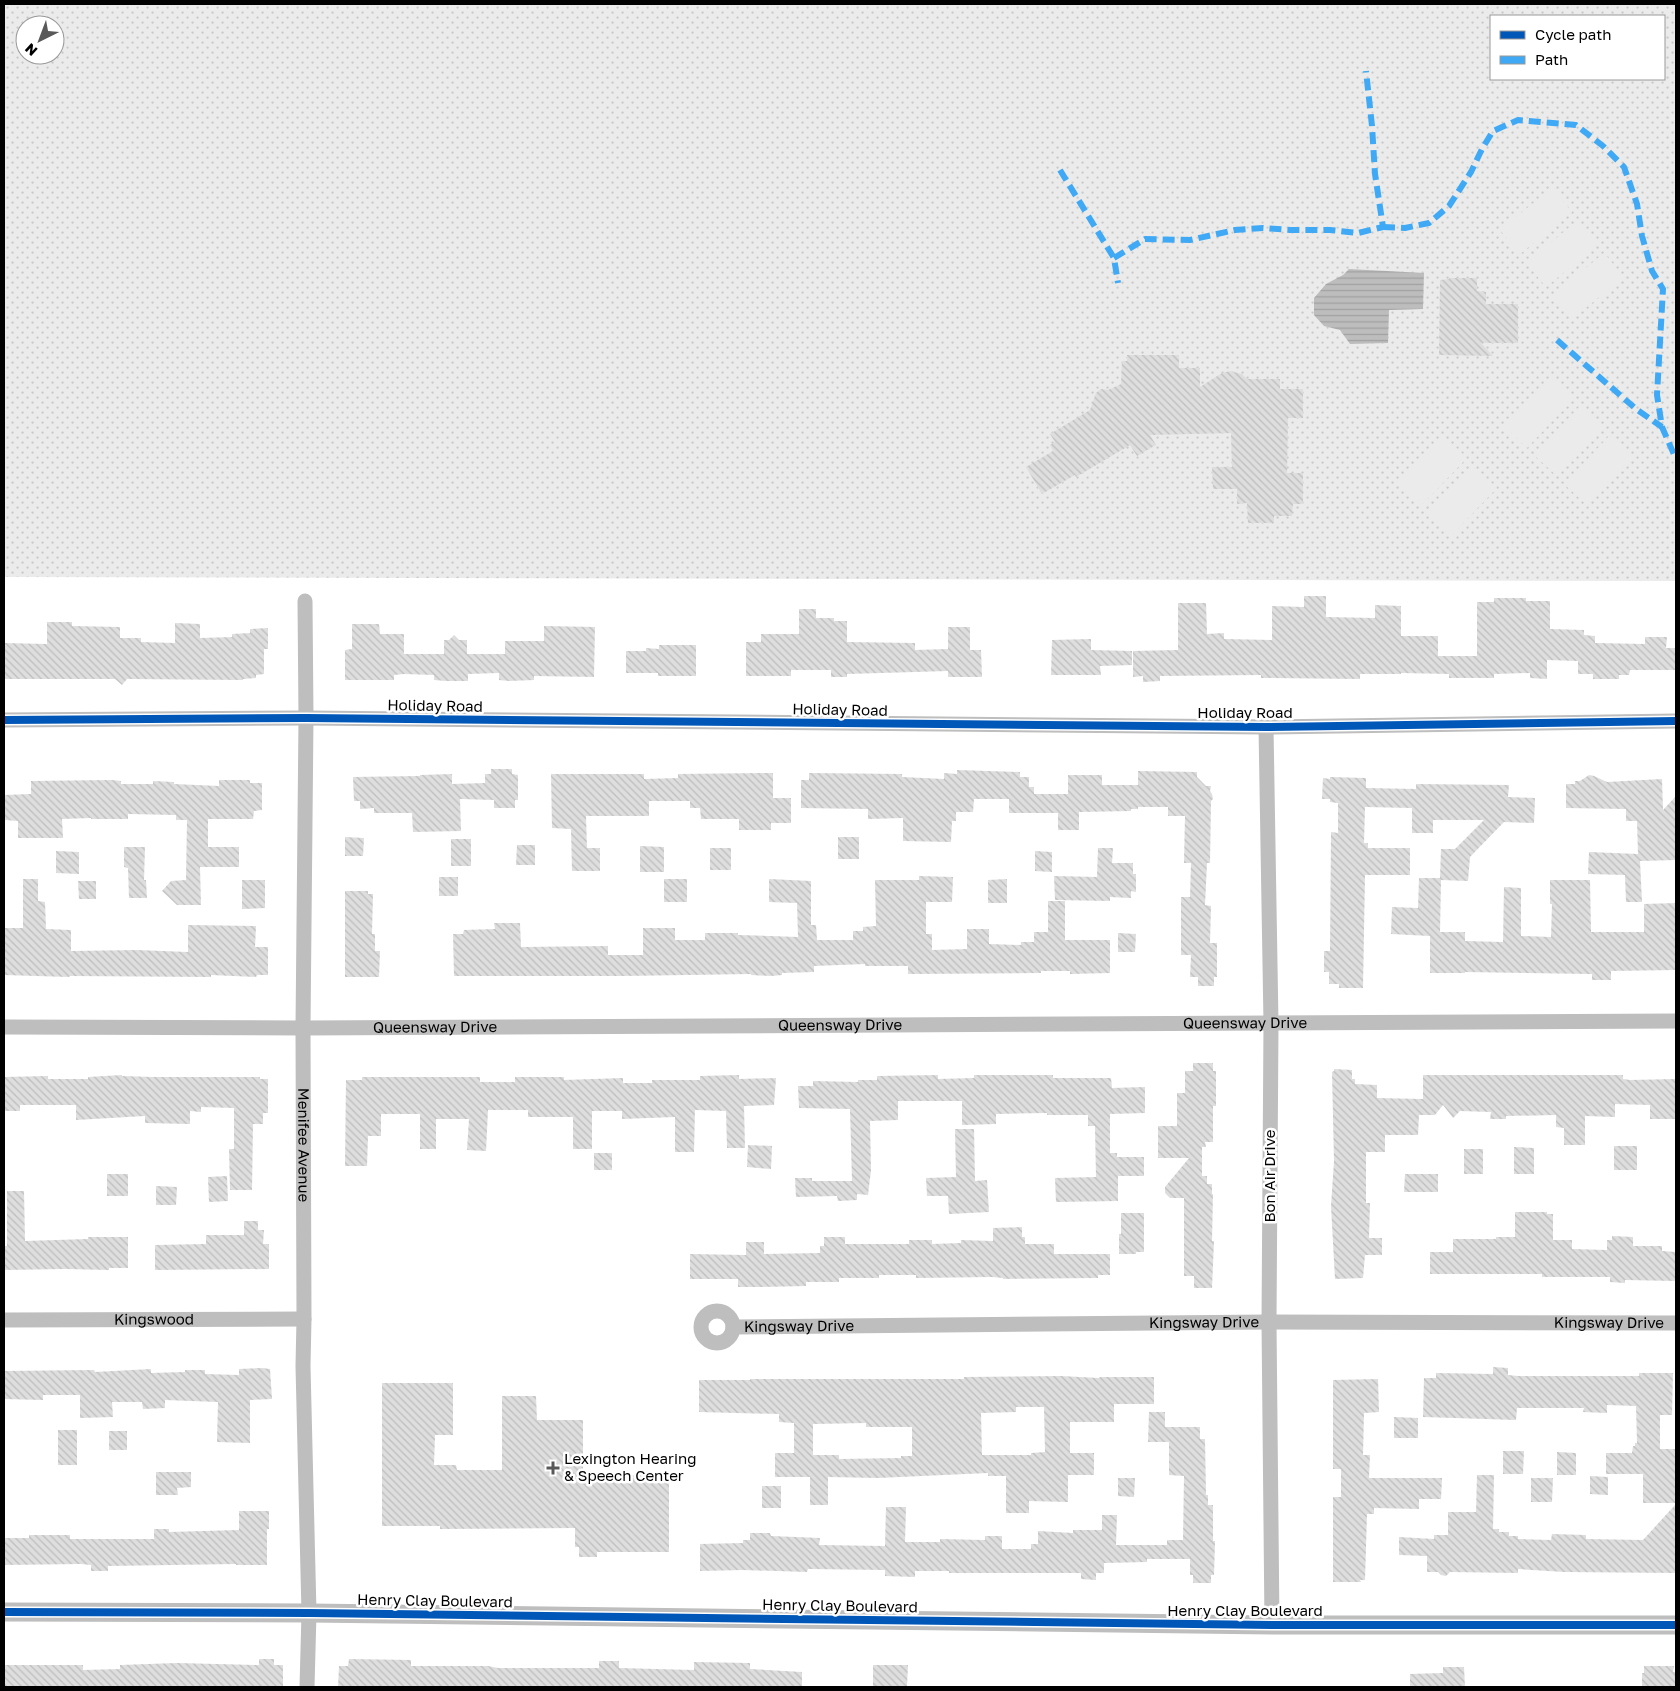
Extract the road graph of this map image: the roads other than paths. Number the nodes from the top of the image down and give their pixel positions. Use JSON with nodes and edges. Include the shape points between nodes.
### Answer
{"nodes":[{"id":1,"x":305,"y":601,"type":"dead end"},
{"id":2,"x":306,"y":718,"type":"junction"},
{"id":3,"x":4,"y":720,"type":"edge"},
{"id":4,"x":1676,"y":721,"type":"edge"},
{"id":5,"x":1266,"y":727,"type":"junction"},
{"id":6,"x":1676,"y":1021,"type":"edge"},
{"id":7,"x":1271,"y":1023,"type":"junction"},
{"id":8,"x":4,"y":1027,"type":"edge"},
{"id":9,"x":303,"y":1028,"type":"junction"},
{"id":10,"x":304,"y":1319,"type":"junction"},
{"id":11,"x":4,"y":1320,"type":"edge"},
{"id":12,"x":1269,"y":1322,"type":"junction"},
{"id":13,"x":1676,"y":1323,"type":"edge"},
{"id":14,"x":733,"y":1327,"type":"dead end"},
{"id":15,"x":4,"y":1612,"type":"edge"},
{"id":16,"x":309,"y":1613,"type":"junction"},
{"id":17,"x":1272,"y":1625,"type":"junction"},
{"id":18,"x":1676,"y":1625,"type":"edge"},
{"id":19,"x":307,"y":1687,"type":"edge"}],
"edges":[{"from":1,"to":2,"type":"street","name":"Menifee Avenue"},
{"from":2,"to":3,"type":"street","name":"Holiday Road"},
{"from":2,"to":5,"type":"street","name":"Holiday Road"},
{"from":2,"to":9,"type":"street","name":"Menifee Avenue"},
{"from":4,"to":5,"type":"street","name":"Holiday Road"},
{"from":5,"to":7,"type":"street","name":"Bon Air Drive"},
{"from":6,"to":7,"type":"street","name":"Queensway Drive"},
{"from":7,"to":9,"type":"street","name":"Queensway Drive"},
{"from":7,"to":12,"type":"street","name":"Bon Air Drive"},
{"from":8,"to":9,"type":"street","name":"Queensway Drive"},
{"from":9,"to":10,"type":"street","name":"Menifee Avenue"},
{"from":10,"to":11,"type":"street","name":"Kingswood"},
{"from":10,"to":16,"type":"street","name":"Menifee Avenue","via":[[302,1366]]},
{"from":12,"to":13,"type":"street","name":"Kingsway Drive"},
{"from":12,"to":14,"type":"street","name":"Kingsway Drive"},
{"from":12,"to":17,"type":"street","name":"Bon Air Drive"},
{"from":15,"to":16,"type":"street","name":"Henry Clay Boulevard"},
{"from":16,"to":17,"type":"street","name":"Henry Clay Boulevard"},
{"from":16,"to":19,"type":"street","name":"Menifee Avenue"},
{"from":17,"to":18,"type":"street","name":"Henry Clay Boulevard"}]}
